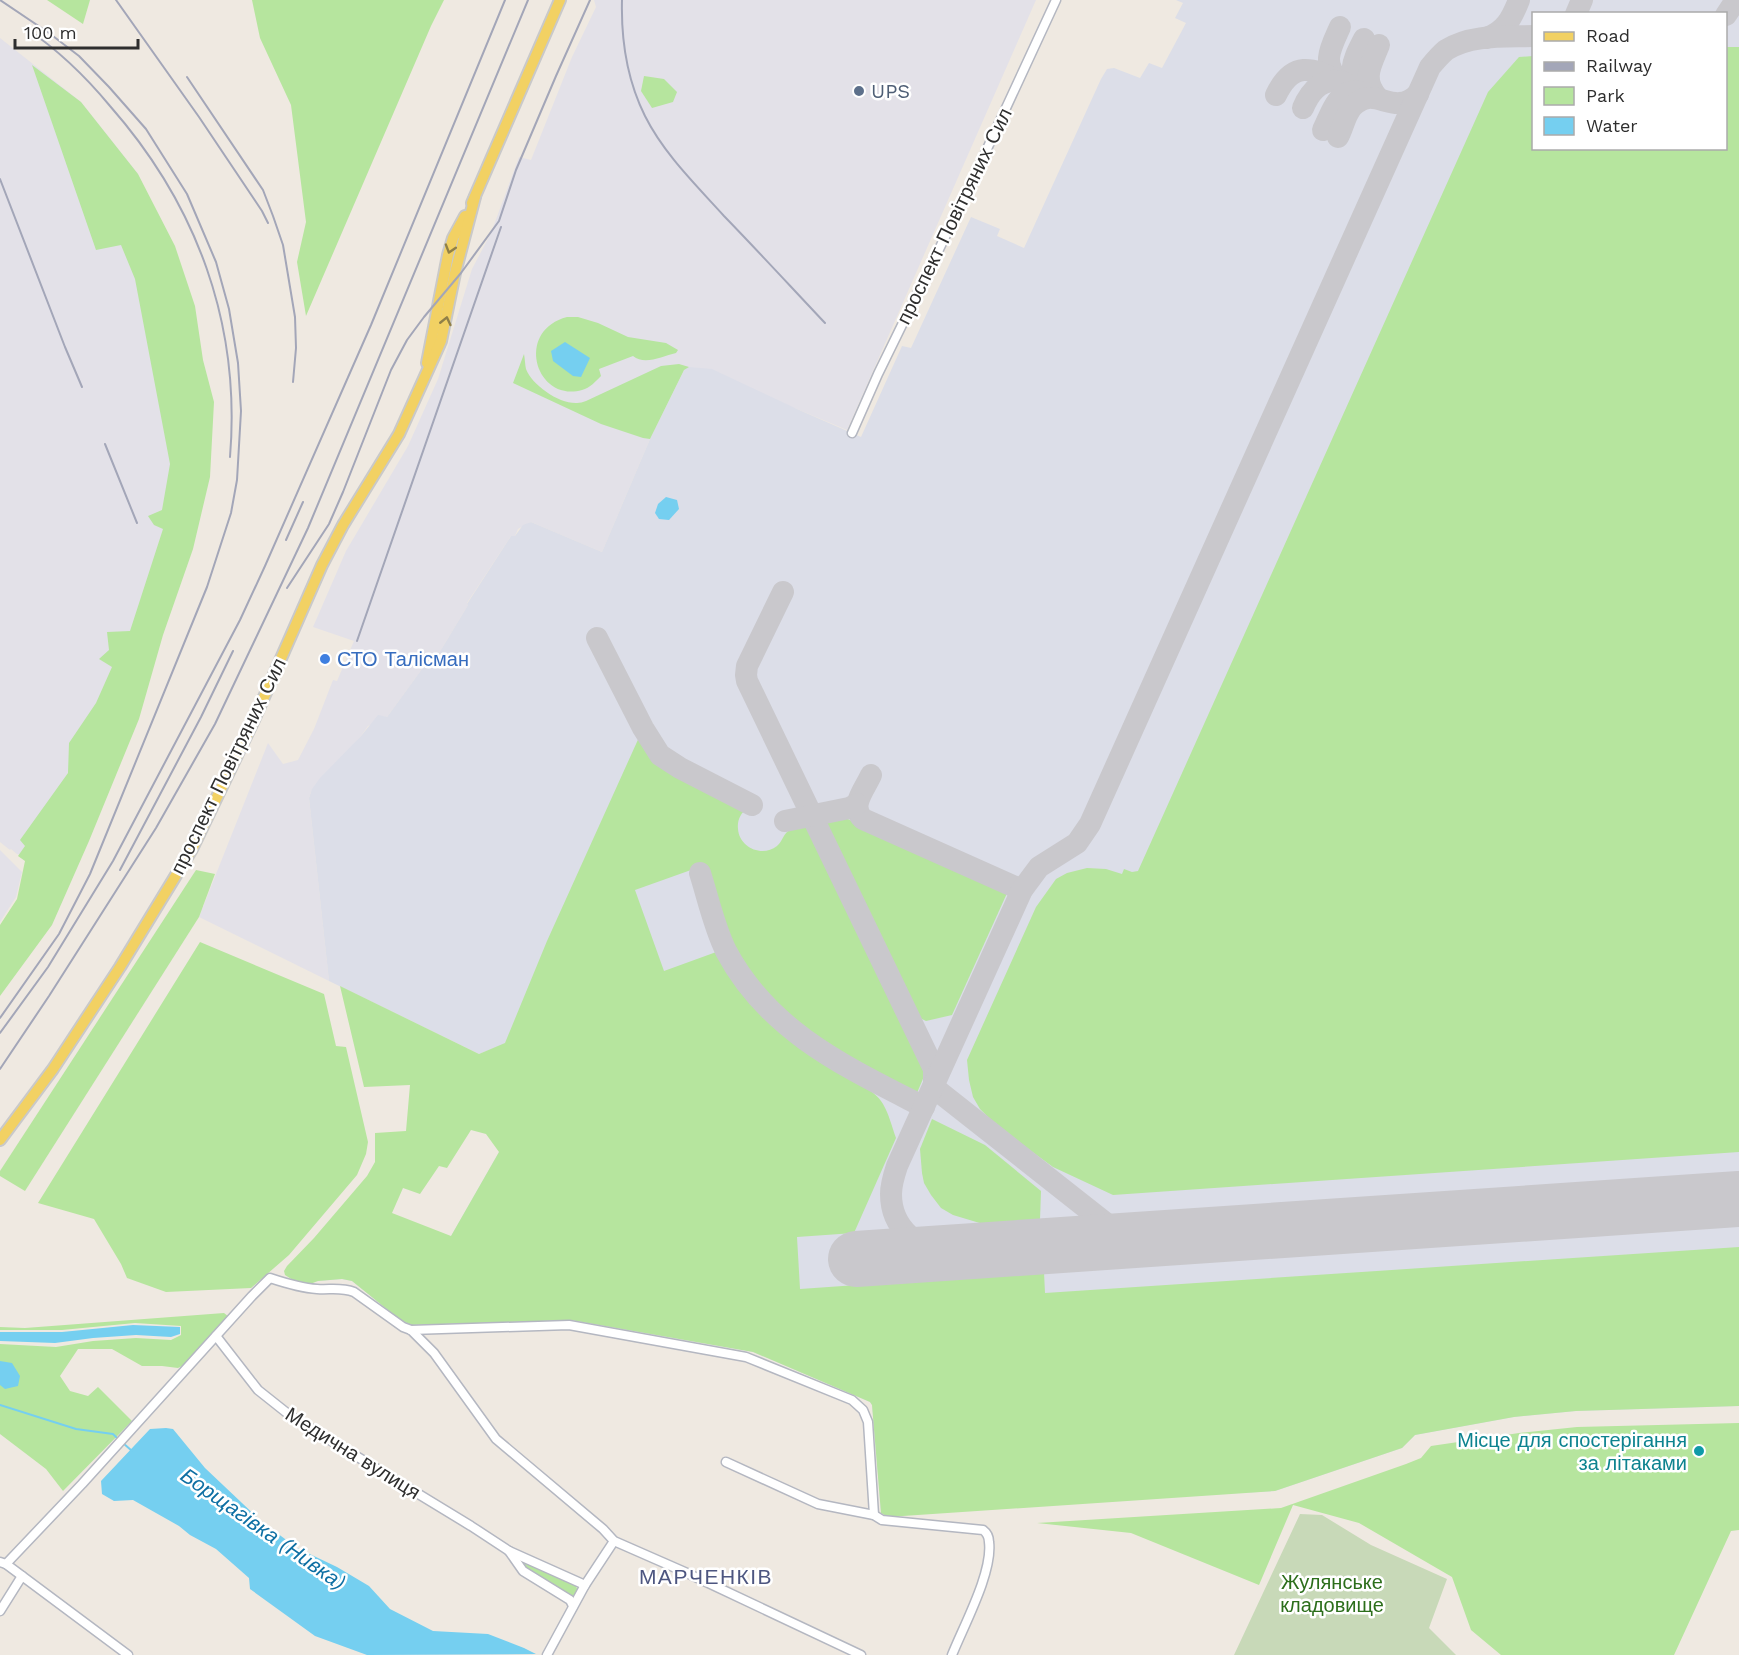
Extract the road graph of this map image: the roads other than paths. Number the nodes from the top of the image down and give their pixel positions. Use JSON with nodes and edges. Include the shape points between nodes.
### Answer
{"nodes":[{"id":1,"x":560,"y":0,"type":"edge"},
{"id":2,"x":1056,"y":0,"type":"edge"},
{"id":3,"x":852,"y":433,"type":"dead end"},
{"id":4,"x":0,"y":1140,"type":"edge"},
{"id":5,"x":411,"y":1330,"type":"junction"},
{"id":6,"x":216,"y":1336,"type":"junction"},
{"id":7,"x":726,"y":1462,"type":"dead end"},
{"id":8,"x":874,"y":1515,"type":"junction"},
{"id":9,"x":614,"y":1542,"type":"junction"},
{"id":10,"x":509,"y":1551,"type":"junction"},
{"id":11,"x":3,"y":1563,"type":"edge"},
{"id":12,"x":22,"y":1576,"type":"junction"},
{"id":13,"x":585,"y":1585,"type":"junction"},
{"id":14,"x":573,"y":1606,"type":"junction"},
{"id":15,"x":0,"y":1611,"type":"edge"},
{"id":16,"x":128,"y":1655,"type":"edge"},
{"id":17,"x":547,"y":1655,"type":"edge"},
{"id":18,"x":861,"y":1655,"type":"edge"},
{"id":19,"x":952,"y":1655,"type":"edge"}],
"edges":[{"from":1,"to":4,"type":"main road","name":"проспект Повітряних Сил","via":[[475,197],[453,238],[425,375],[399,434],[322,565],[192,849],[53,1069]]},
{"from":2,"to":3,"type":"street","name":"проспект Повітряних Сил"},
{"from":5,"to":6,"type":"street","via":[[347,1289],[317,1289],[270,1278]]},
{"from":5,"to":8,"type":"street","via":[[569,1325],[746,1357],[852,1400],[862,1410],[868,1422]]},
{"from":5,"to":9,"type":"street","via":[[434,1353],[496,1439],[603,1528]]},
{"from":6,"to":10,"type":"street","name":"Медична вулиця","via":[[258,1390],[292,1417]]},
{"from":6,"to":11,"type":"street"},
{"from":7,"to":8,"type":"street","via":[[818,1504]]},
{"from":8,"to":19,"type":"street","via":[[882,1520],[983,1530],[987,1534],[989,1551],[982,1583]]},
{"from":9,"to":13,"type":"street"},
{"from":9,"to":18,"type":"street"},
{"from":10,"to":13,"type":"street","name":"Медична вулиця"},
{"from":10,"to":14,"type":"street","name":"Медична вулиця","via":[[523,1571],[570,1600]]},
{"from":11,"to":12,"type":"street"},
{"from":12,"to":15,"type":"street"},
{"from":12,"to":16,"type":"street"},
{"from":13,"to":14,"type":"street"},
{"from":14,"to":17,"type":"street"}]}
